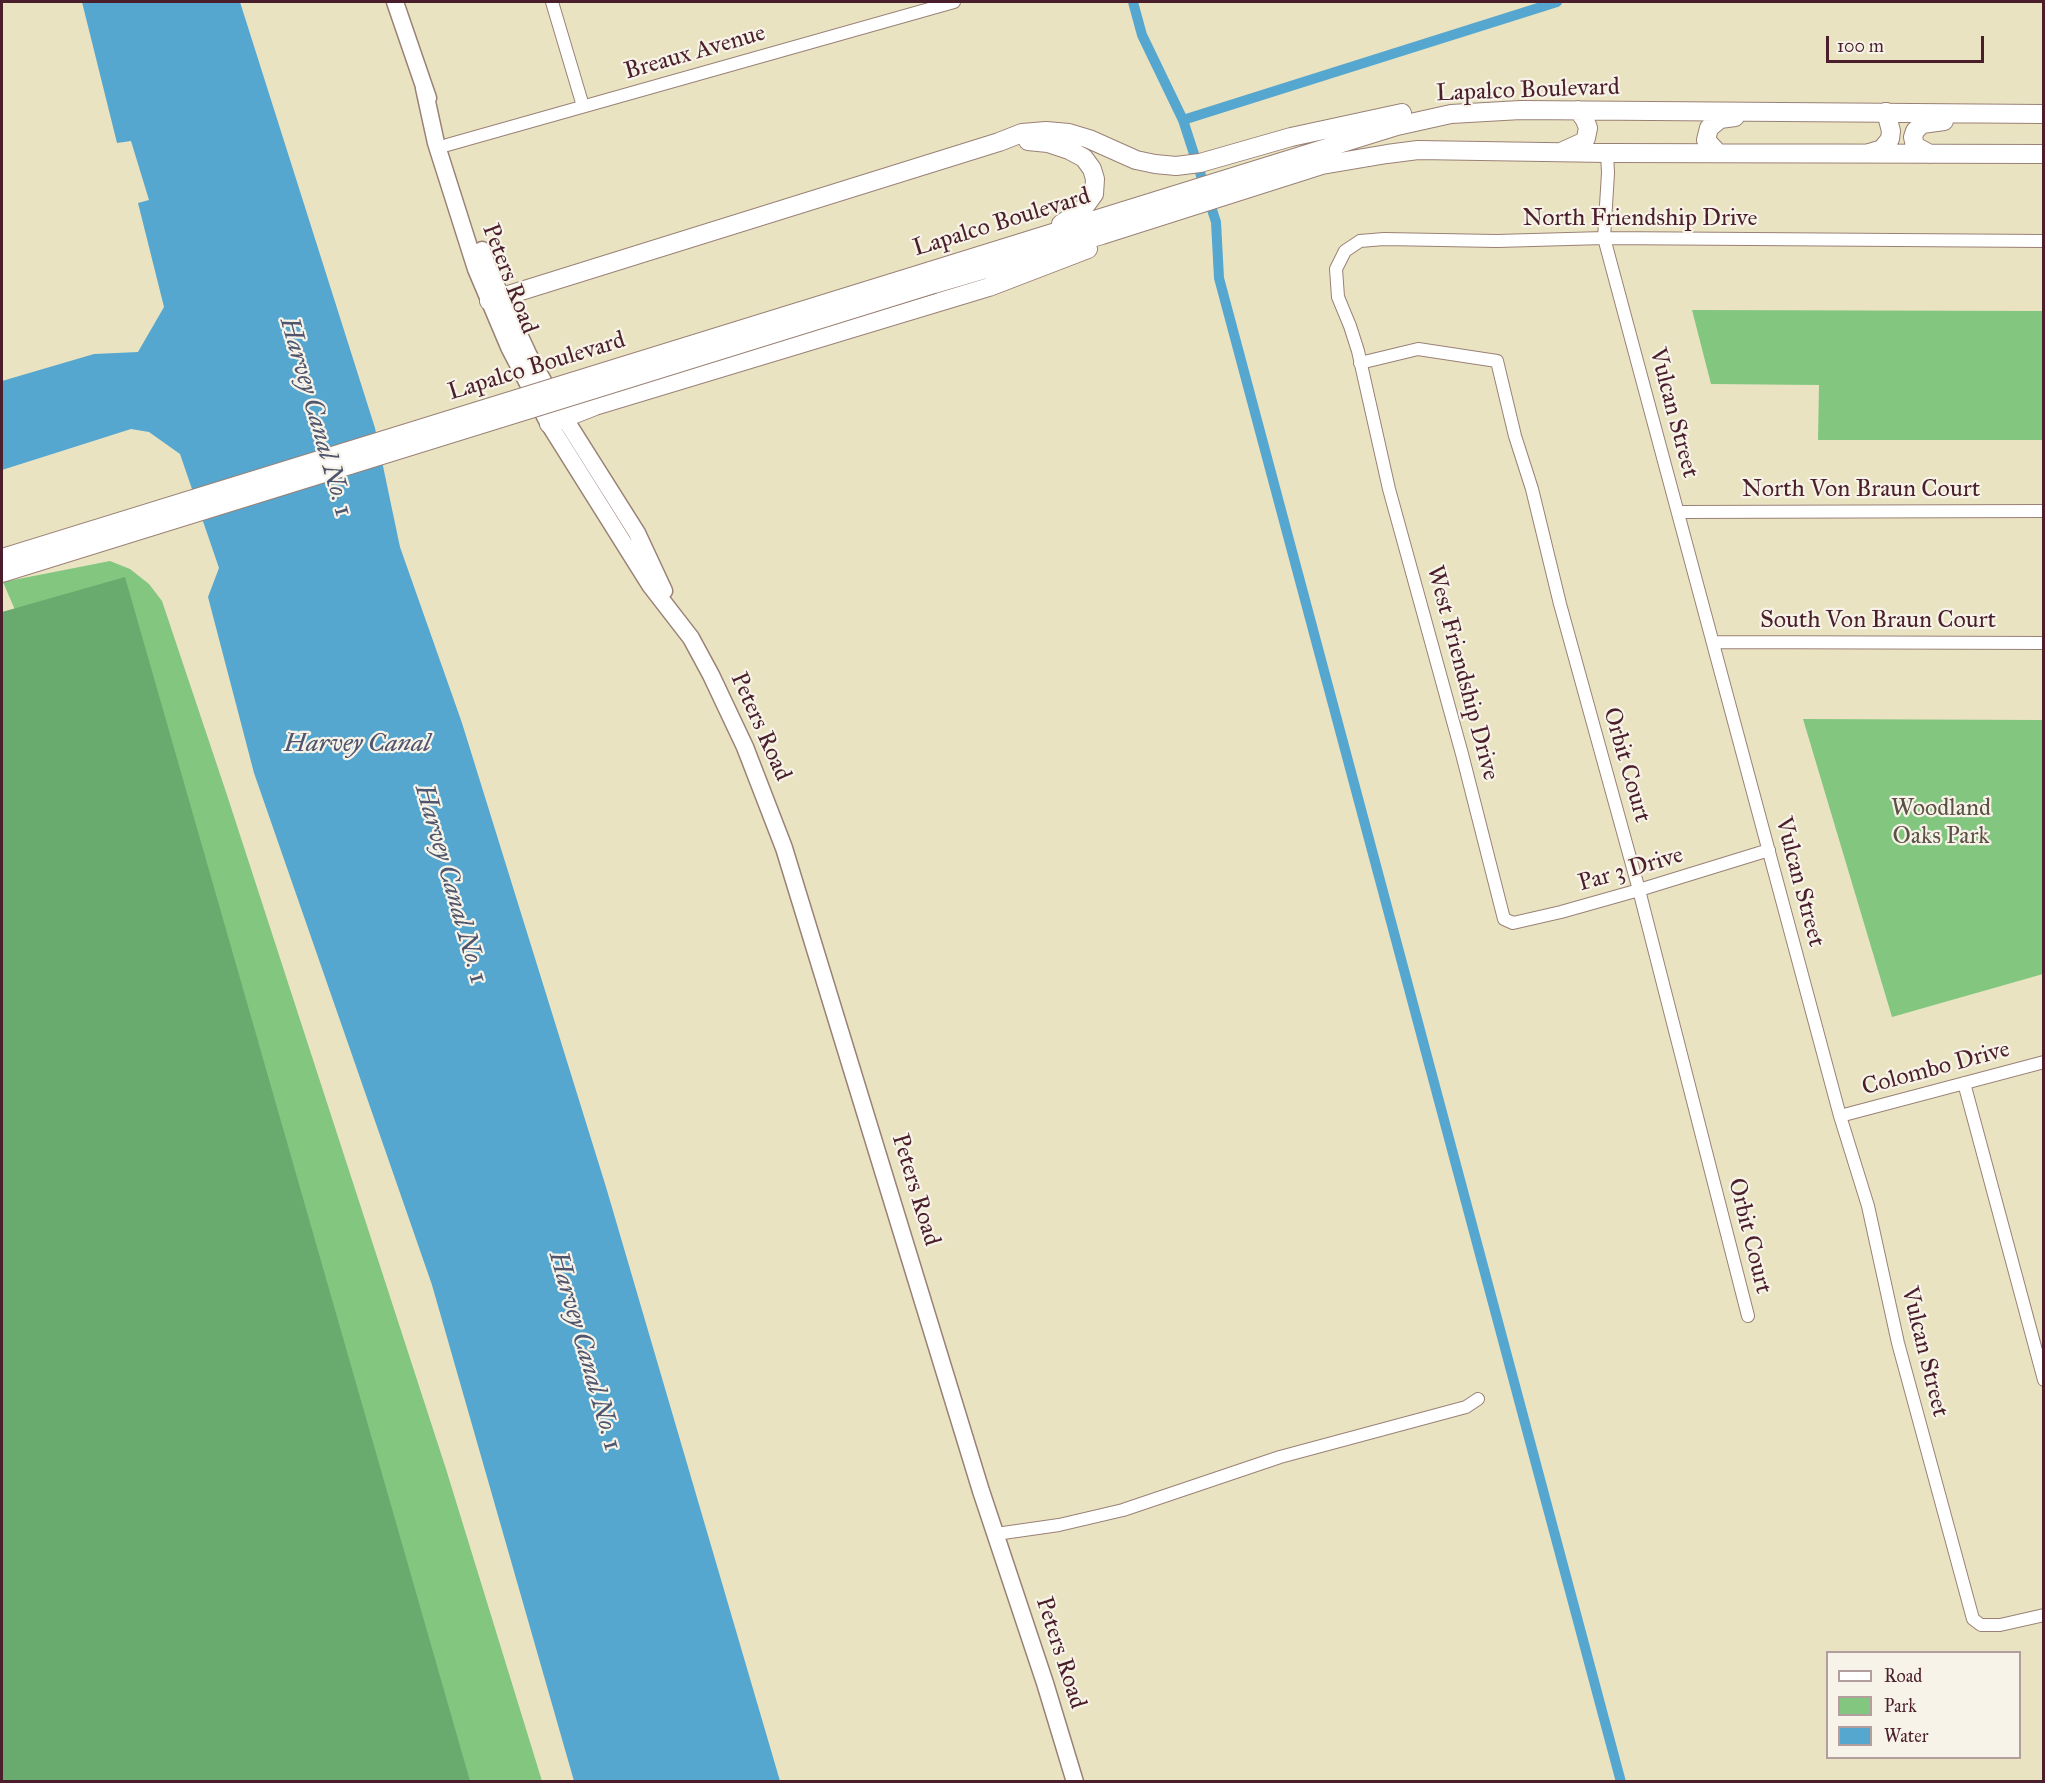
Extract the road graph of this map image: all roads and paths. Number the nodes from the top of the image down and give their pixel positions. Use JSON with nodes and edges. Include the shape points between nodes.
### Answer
{"nodes":[{"id":1,"x":395,"y":2,"type":"edge"},
{"id":2,"x":552,"y":2,"type":"edge"},
{"id":3,"x":954,"y":2,"type":"edge"},
{"id":4,"x":424,"y":88,"type":"junction"},
{"id":5,"x":583,"y":106,"type":"junction"},
{"id":6,"x":1521,"y":110,"type":"junction"},
{"id":7,"x":1578,"y":110,"type":"junction"},
{"id":8,"x":1772,"y":111,"type":"junction"},
{"id":9,"x":1886,"y":112,"type":"junction"},
{"id":10,"x":2008,"y":114,"type":"junction"},
{"id":11,"x":2043,"y":114,"type":"edge"},
{"id":12,"x":999,"y":142,"type":"junction"},
{"id":13,"x":2043,"y":143,"type":"edge"},
{"id":14,"x":447,"y":145,"type":"junction"},
{"id":15,"x":1562,"y":152,"type":"junction"},
{"id":16,"x":1607,"y":153,"type":"junction"},
{"id":17,"x":1718,"y":153,"type":"junction"},
{"id":18,"x":1869,"y":153,"type":"junction"},
{"id":19,"x":2014,"y":153,"type":"junction"},
{"id":20,"x":1930,"y":154,"type":"junction"},
{"id":21,"x":2043,"y":154,"type":"edge"},
{"id":22,"x":1224,"y":188,"type":"junction"},
{"id":23,"x":1187,"y":199,"type":"junction"},
{"id":24,"x":1044,"y":234,"type":"junction"},
{"id":25,"x":1604,"y":238,"type":"junction"},
{"id":26,"x":2043,"y":242,"type":"edge"},
{"id":27,"x":932,"y":278,"type":"junction"},
{"id":28,"x":495,"y":298,"type":"junction"},
{"id":29,"x":1359,"y":357,"type":"junction"},
{"id":30,"x":556,"y":421,"type":"junction"},
{"id":31,"x":1378,"y":439,"type":"joint"},
{"id":32,"x":2043,"y":511,"type":"edge"},
{"id":33,"x":1678,"y":512,"type":"junction"},
{"id":34,"x":2,"y":558,"type":"edge"},
{"id":35,"x":2,"y":573,"type":"edge"},
{"id":36,"x":1713,"y":642,"type":"junction"},
{"id":37,"x":2043,"y":643,"type":"edge"},
{"id":38,"x":1769,"y":850,"type":"junction"},
{"id":39,"x":1640,"y":890,"type":"junction"},
{"id":40,"x":1504,"y":919,"type":"joint"},
{"id":41,"x":2043,"y":1062,"type":"edge"},
{"id":42,"x":1964,"y":1083,"type":"junction"},
{"id":43,"x":1840,"y":1116,"type":"junction"},
{"id":44,"x":1748,"y":1316,"type":"dead end"},
{"id":45,"x":2043,"y":1380,"type":"edge"},
{"id":46,"x":1479,"y":1399,"type":"dead end"},
{"id":47,"x":996,"y":1534,"type":"junction"},
{"id":48,"x":2043,"y":1616,"type":"edge"},
{"id":49,"x":1075,"y":1782,"type":"edge"}],
"edges":[{"from":1,"to":4,"type":"main road","name":"Peters Road"},
{"from":2,"to":5,"type":"street"},
{"from":3,"to":5,"type":"street","name":"Breaux Avenue"},
{"from":4,"to":14,"type":"main road","name":"Peters Road"},
{"from":4,"to":28,"type":"main road","name":"Peters Road","via":[[436,143],[476,269]]},
{"from":5,"to":14,"type":"street","name":"Breaux Avenue"},
{"from":6,"to":7,"type":"main road","name":"Lapalco Boulevard"},
{"from":6,"to":12,"type":"main road","via":[[1498,104],[1426,109],[1291,136],[1217,159],[1176,166],[1136,160],[1069,133],[1030,132]]},
{"from":6,"to":22,"type":"main road","name":"Lapalco Boulevard","via":[[1475,112],[1411,122]]},
{"from":7,"to":8,"type":"main road","name":"Lapalco Boulevard"},
{"from":7,"to":15,"type":"main road","via":[[1588,128],[1586,138]]},
{"from":8,"to":9,"type":"main road","name":"Lapalco Boulevard"},
{"from":8,"to":17,"type":"main road","via":[[1714,123],[1706,140]]},
{"from":9,"to":10,"type":"main road","name":"Lapalco Boulevard"},
{"from":9,"to":18,"type":"main road","via":[[1890,139],[1882,149]]},
{"from":10,"to":11,"type":"main road","name":"Lapalco Boulevard"},
{"from":10,"to":20,"type":"main road","via":[[1922,124],[1915,131],[1913,142]]},
{"from":12,"to":24,"type":"main road","via":[[1030,141],[1059,146],[1084,158],[1092,169],[1095,187],[1089,202]]},
{"from":12,"to":28,"type":"main road"},
{"from":13,"to":19,"type":"main road"},
{"from":14,"to":28,"type":"main road","name":"Peters Road"},
{"from":15,"to":16,"type":"main road","name":"Lapalco Boulevard"},
{"from":15,"to":22,"type":"main road","name":"Lapalco Boulevard","via":[[1418,150],[1322,165]]},
{"from":16,"to":17,"type":"main road","name":"Lapalco Boulevard"},
{"from":16,"to":25,"type":"street","name":"Vulcan Street"},
{"from":17,"to":18,"type":"main road","name":"Lapalco Boulevard"},
{"from":18,"to":20,"type":"main road","name":"Lapalco Boulevard"},
{"from":19,"to":20,"type":"main road","name":"Lapalco Boulevard"},
{"from":19,"to":21,"type":"main road","name":"Lapalco Boulevard"},
{"from":22,"to":23,"type":"main road","name":"Lapalco Boulevard"},
{"from":23,"to":24,"type":"main road","name":"Lapalco Boulevard"},
{"from":23,"to":27,"type":"main road","name":"Lapalco Boulevard","via":[[1102,235]]},
{"from":23,"to":30,"type":"main road","via":[[1015,278]]},
{"from":24,"to":27,"type":"main road","name":"Lapalco Boulevard"},
{"from":25,"to":26,"type":"street","name":"North Friendship Drive"},
{"from":25,"to":29,"type":"street","name":"North Friendship Drive","via":[[1360,241],[1345,251],[1336,269],[1338,297]]},
{"from":25,"to":33,"type":"street","name":"Vulcan Street"},
{"from":27,"to":34,"type":"main road","name":"Lapalco Boulevard","bridge":true},
{"from":27,"to":35,"type":"main road","name":"Lapalco Boulevard","bridge":true},
{"from":28,"to":30,"type":"main road","name":"Peters Road","via":[[518,367]]},
{"from":29,"to":31,"type":"street","name":"North Friendship Drive"},
{"from":29,"to":39,"type":"street","name":"Orbit Court","via":[[1418,349],[1497,361]]},
{"from":30,"to":47,"type":"main road","name":"Peters Road","via":[[650,585],[691,638],[745,747],[784,848]]},
{"from":31,"to":40,"type":"street","name":"West Friendship Drive"},
{"from":32,"to":33,"type":"street","name":"North Von Braun Court"},
{"from":33,"to":36,"type":"street","name":"Vulcan Street"},
{"from":36,"to":37,"type":"street","name":"South Von Braun Court"},
{"from":36,"to":38,"type":"street","name":"Vulcan Street"},
{"from":38,"to":39,"type":"street","name":"Par 3 Drive"},
{"from":38,"to":43,"type":"street","name":"Vulcan Street"},
{"from":39,"to":40,"type":"street","name":"Par 3 Drive","via":[[1513,923]]},
{"from":39,"to":44,"type":"street","name":"Orbit Court"},
{"from":41,"to":42,"type":"street","name":"Colombo Drive"},
{"from":42,"to":43,"type":"street","name":"Colombo Drive"},
{"from":42,"to":45,"type":"street"},
{"from":43,"to":48,"type":"street","name":"Vulcan Street","via":[[1868,1206],[1898,1343],[1973,1619],[1981,1624],[2000,1625]]},
{"from":46,"to":47,"type":"street","via":[[1466,1407],[1280,1457],[1123,1510]]},
{"from":47,"to":49,"type":"main road","name":"Peters Road"}]}
